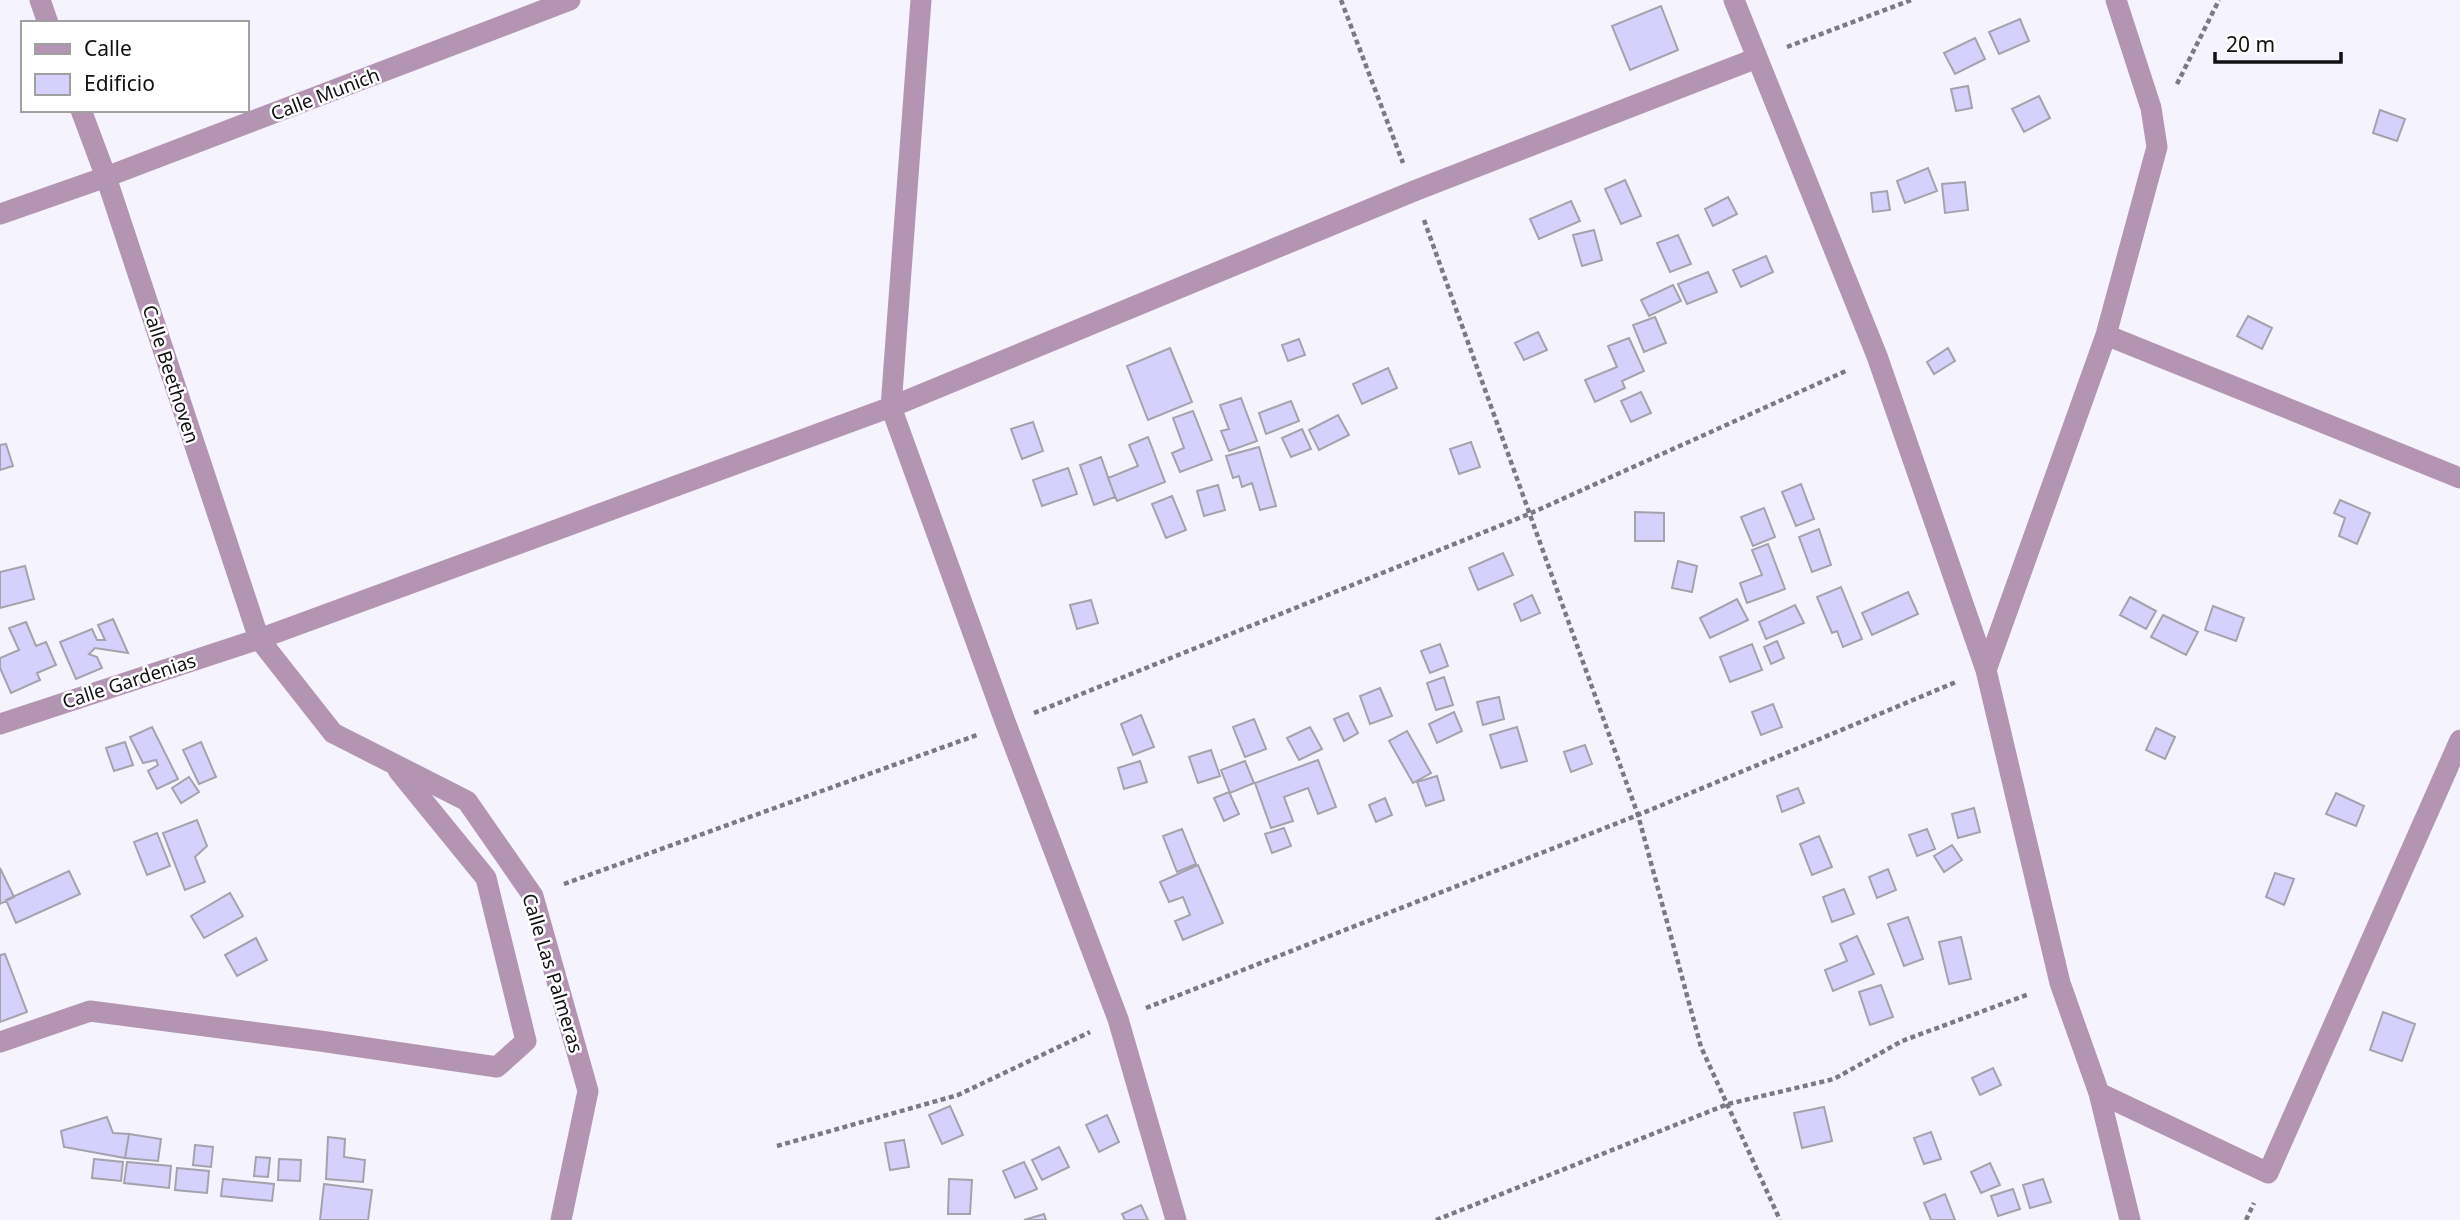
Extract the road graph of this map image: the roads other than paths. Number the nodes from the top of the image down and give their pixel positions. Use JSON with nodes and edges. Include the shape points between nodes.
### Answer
{"nodes":[{"id":1,"x":40,"y":0,"type":"edge"},
{"id":2,"x":570,"y":0,"type":"edge"},
{"id":3,"x":921,"y":0,"type":"edge"},
{"id":4,"x":1734,"y":0,"type":"edge"},
{"id":5,"x":2116,"y":0,"type":"edge"},
{"id":6,"x":47,"y":21,"type":"edge"},
{"id":7,"x":1757,"y":58,"type":"junction"},
{"id":8,"x":82,"y":112,"type":"edge"},
{"id":9,"x":106,"y":177,"type":"junction"},
{"id":10,"x":0,"y":214,"type":"edge"},
{"id":11,"x":2106,"y":335,"type":"junction"},
{"id":12,"x":891,"y":407,"type":"junction"},
{"id":13,"x":2460,"y":478,"type":"edge"},
{"id":14,"x":258,"y":639,"type":"junction"},
{"id":15,"x":1986,"y":670,"type":"junction"},
{"id":16,"x":0,"y":724,"type":"edge"},
{"id":17,"x":2460,"y":740,"type":"edge"},
{"id":18,"x":393,"y":763,"type":"junction"},
{"id":19,"x":0,"y":1042,"type":"edge"},
{"id":20,"x":2099,"y":1093,"type":"junction"},
{"id":21,"x":561,"y":1220,"type":"edge"},
{"id":22,"x":1176,"y":1220,"type":"edge"},
{"id":23,"x":2130,"y":1220,"type":"edge"}],
"edges":[{"from":1,"to":6,"type":"street"},
{"from":2,"to":9,"type":"street","name":"Calle Munich"},
{"from":3,"to":12,"type":"street"},
{"from":4,"to":7,"type":"street"},
{"from":5,"to":11,"type":"street","via":[[2151,108],[2157,147]]},
{"from":7,"to":12,"type":"street","name":"Calle Gardenias","via":[[1414,191]]},
{"from":7,"to":15,"type":"street","via":[[1877,356]]},
{"from":8,"to":9,"type":"street","name":"Calle Beethoven"},
{"from":9,"to":10,"type":"street","name":"Calle Munich"},
{"from":9,"to":14,"type":"street","name":"Calle Beethoven"},
{"from":11,"to":13,"type":"street"},
{"from":11,"to":15,"type":"street"},
{"from":12,"to":14,"type":"street","name":"Calle Gardenias"},
{"from":12,"to":22,"type":"street","via":[[1118,1019]]},
{"from":14,"to":16,"type":"street","name":"Calle Gardenias"},
{"from":14,"to":18,"type":"street","name":"Calle Las Palmeras","via":[[333,733]]},
{"from":15,"to":20,"type":"street","via":[[2060,984]]},
{"from":17,"to":20,"type":"street","via":[[2268,1174]]},
{"from":18,"to":19,"type":"street","via":[[486,878],[526,1041],[497,1067],[90,1011]]},
{"from":18,"to":21,"type":"street","name":"Calle Las Palmeras","via":[[467,801],[533,896],[588,1091]]},
{"from":20,"to":23,"type":"street"}]}
